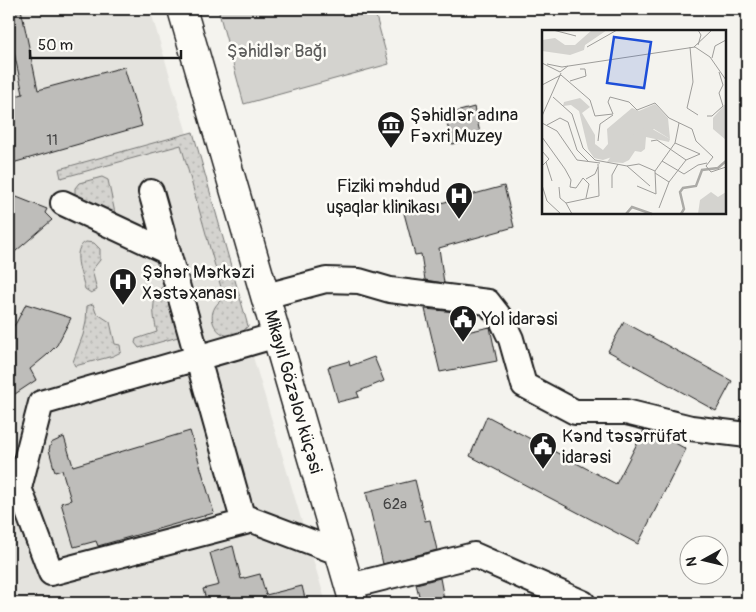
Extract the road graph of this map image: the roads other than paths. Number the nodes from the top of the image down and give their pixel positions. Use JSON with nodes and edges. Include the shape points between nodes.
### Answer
{"nodes":[{"id":1,"x":182,"y":9,"type":"edge"},
{"id":2,"x":151,"y":192,"type":"dead end"},
{"id":3,"x":63,"y":203,"type":"dead end"},
{"id":4,"x":168,"y":252,"type":"junction"},
{"id":5,"x":266,"y":296,"type":"junction"},
{"id":6,"x":277,"y":335,"type":"junction"},
{"id":7,"x":198,"y":357,"type":"junction"},
{"id":8,"x":747,"y":435,"type":"edge"},
{"id":9,"x":253,"y":520,"type":"junction"},
{"id":10,"x":340,"y":553,"type":"junction"},
{"id":11,"x":352,"y":595,"type":"edge"},
{"id":12,"x":544,"y":595,"type":"edge"},
{"id":13,"x":582,"y":603,"type":"edge"}],
"edges":[{"from":1,"to":5,"type":"main road","name":"Mikayıl Gözəlov küçəsi"},
{"from":2,"to":4,"type":"lane"},
{"from":3,"to":4,"type":"lane"},
{"from":4,"to":7,"type":"lane"},
{"from":5,"to":6,"type":"main road","name":"Mikayıl Gözəlov küçəsi"},
{"from":5,"to":8,"type":"lane","via":[[326,280],[359,281],[390,290],[488,302],[512,339],[524,385],[576,412],[626,412],[691,428]]},
{"from":6,"to":7,"type":"lane"},
{"from":6,"to":10,"type":"main road","name":"Mikayıl Gözəlov küçəsi"},
{"from":7,"to":9,"type":"lane","via":[[242,516]]},
{"from":7,"to":9,"type":"lane","via":[[41,403],[19,488],[51,573]]},
{"from":9,"to":10,"type":"lane"},
{"from":10,"to":11,"type":"main road","name":"Mikayıl Gözəlov küçəsi"},
{"from":11,"to":12,"type":"lane","via":[[474,554]]},
{"from":12,"to":13,"type":"lane"}]}
